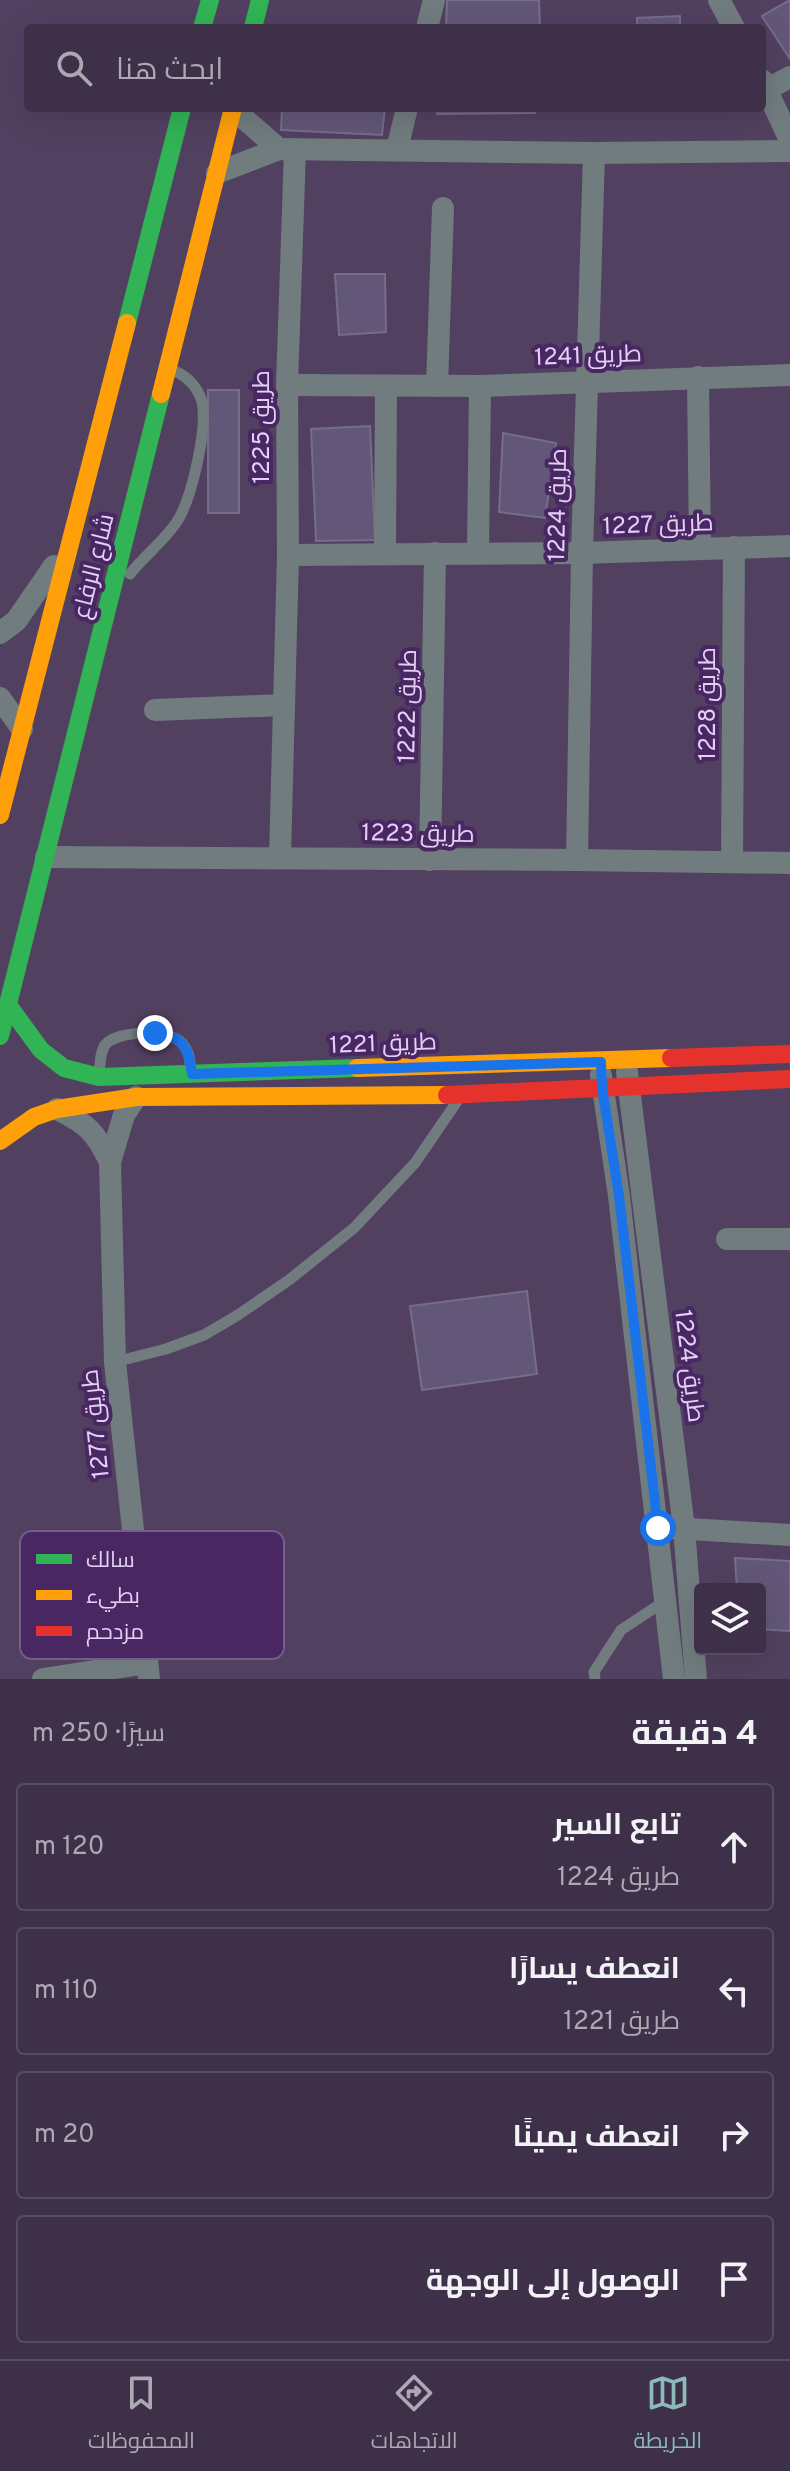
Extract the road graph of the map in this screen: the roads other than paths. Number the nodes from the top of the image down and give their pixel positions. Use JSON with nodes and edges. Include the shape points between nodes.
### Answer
{"nodes":[{"id":1,"x":210,"y":0,"type":"edge"},
{"id":2,"x":260,"y":0,"type":"edge"},
{"id":3,"x":434,"y":0,"type":"edge"},
{"id":4,"x":719,"y":0,"type":"edge"},
{"id":5,"x":203,"y":24,"type":"edge"},
{"id":6,"x":254,"y":24,"type":"edge"},
{"id":7,"x":428,"y":24,"type":"edge"},
{"id":8,"x":732,"y":24,"type":"edge"},
{"id":9,"x":790,"y":77,"type":"edge"},
{"id":10,"x":766,"y":84,"type":"edge"},
{"id":11,"x":766,"y":89,"type":"edge"},
{"id":12,"x":181,"y":112,"type":"edge"},
{"id":13,"x":232,"y":112,"type":"edge"},
{"id":14,"x":238,"y":112,"type":"edge"},
{"id":15,"x":406,"y":112,"type":"edge"},
{"id":16,"x":790,"y":140,"type":"edge"},
{"id":17,"x":397,"y":149,"type":"junction"},
{"id":18,"x":287,"y":150,"type":"junction"},
{"id":19,"x":790,"y":151,"type":"edge"},
{"id":20,"x":594,"y":153,"type":"junction"},
{"id":21,"x":217,"y":173,"type":"junction"},
{"id":22,"x":443,"y":208,"type":"dead end"},
{"id":23,"x":167,"y":368,"type":"junction"},
{"id":24,"x":790,"y":375,"type":"edge"},
{"id":25,"x":698,"y":377,"type":"junction"},
{"id":26,"x":586,"y":380,"type":"junction"},
{"id":27,"x":287,"y":385,"type":"junction"},
{"id":28,"x":437,"y":386,"type":"junction"},
{"id":29,"x":480,"y":386,"type":"junction"},
{"id":30,"x":386,"y":387,"type":"junction"},
{"id":31,"x":73,"y":535,"type":"junction"},
{"id":32,"x":790,"y":546,"type":"edge"},
{"id":33,"x":734,"y":547,"type":"junction"},
{"id":34,"x":700,"y":548,"type":"junction"},
{"id":35,"x":478,"y":552,"type":"junction"},
{"id":36,"x":435,"y":553,"type":"junction"},
{"id":37,"x":582,"y":553,"type":"junction"},
{"id":38,"x":385,"y":554,"type":"junction"},
{"id":39,"x":288,"y":555,"type":"junction"},
{"id":40,"x":106,"y":616,"type":"junction"},
{"id":41,"x":0,"y":633,"type":"edge"},
{"id":42,"x":0,"y":698,"type":"edge"},
{"id":43,"x":284,"y":705,"type":"junction"},
{"id":44,"x":155,"y":710,"type":"dead end"},
{"id":45,"x":22,"y":729,"type":"junction"},
{"id":46,"x":0,"y":815,"type":"edge"},
{"id":47,"x":46,"y":857,"type":"junction"},
{"id":48,"x":280,"y":857,"type":"junction"},
{"id":49,"x":430,"y":860,"type":"junction"},
{"id":50,"x":577,"y":860,"type":"junction"},
{"id":51,"x":732,"y":862,"type":"junction"},
{"id":52,"x":790,"y":863,"type":"edge"},
{"id":53,"x":8,"y":1005,"type":"junction"},
{"id":54,"x":0,"y":1036,"type":"edge"},
{"id":55,"x":790,"y":1054,"type":"edge"},
{"id":56,"x":627,"y":1061,"type":"junction"},
{"id":57,"x":601,"y":1062,"type":"junction"},
{"id":58,"x":192,"y":1074,"type":"junction"},
{"id":59,"x":99,"y":1077,"type":"junction"},
{"id":60,"x":790,"y":1079,"type":"edge"},
{"id":61,"x":628,"y":1086,"type":"junction"},
{"id":62,"x":602,"y":1087,"type":"junction"},
{"id":63,"x":461,"y":1095,"type":"junction"},
{"id":64,"x":136,"y":1097,"type":"junction"},
{"id":65,"x":57,"y":1109,"type":"junction"},
{"id":66,"x":0,"y":1141,"type":"edge"},
{"id":67,"x":110,"y":1162,"type":"junction"},
{"id":68,"x":727,"y":1239,"type":"dead end"},
{"id":69,"x":790,"y":1239,"type":"edge"},
{"id":70,"x":115,"y":1362,"type":"junction"},
{"id":71,"x":658,"y":1528,"type":"junction"},
{"id":72,"x":684,"y":1528,"type":"junction"},
{"id":73,"x":133,"y":1531,"type":"edge"},
{"id":74,"x":790,"y":1535,"type":"edge"},
{"id":75,"x":665,"y":1601,"type":"junction"},
{"id":76,"x":148,"y":1671,"type":"edge"},
{"id":77,"x":80,"y":1676,"type":"edge"},
{"id":78,"x":43,"y":1679,"type":"edge"},
{"id":79,"x":595,"y":1679,"type":"edge"},
{"id":80,"x":674,"y":1679,"type":"edge"},
{"id":81,"x":696,"y":1679,"type":"edge"}],
"edges":[{"from":1,"to":5,"type":"main road"},
{"from":2,"to":6,"type":"main road"},
{"from":3,"to":7,"type":"street"},
{"from":4,"to":8,"type":"street"},
{"from":9,"to":10,"type":"street"},
{"from":11,"to":16,"type":"street"},
{"from":12,"to":31,"type":"main road","name":"شارع الرفاع"},
{"from":13,"to":21,"type":"main road","name":"شارع الرفاع"},
{"from":14,"to":18,"type":"street"},
{"from":15,"to":17,"type":"street"},
{"from":17,"to":18,"type":"street"},
{"from":17,"to":20,"type":"street"},
{"from":18,"to":21,"type":"street"},
{"from":18,"to":27,"type":"street","name":"طريق 1225"},
{"from":19,"to":20,"type":"street"},
{"from":20,"to":26,"type":"street","name":"طريق 1224"},
{"from":21,"to":23,"type":"main road","name":"شارع الرفاع"},
{"from":22,"to":28,"type":"street"},
{"from":23,"to":40,"type":"main road","name":"شارع الرفاع"},
{"from":23,"to":40,"type":"lane","via":[[190,381],[203,405],[191,492],[177,522],[126,579]]},
{"from":24,"to":25,"type":"street","name":"طريق 1241"},
{"from":25,"to":26,"type":"street","name":"طريق 1241"},
{"from":25,"to":34,"type":"street"},
{"from":26,"to":29,"type":"street","name":"طريق 1241"},
{"from":26,"to":37,"type":"street","name":"طريق 1224"},
{"from":27,"to":30,"type":"street","name":"طريق 1241"},
{"from":27,"to":39,"type":"street","name":"طريق 1225"},
{"from":28,"to":29,"type":"street","name":"طريق 1241"},
{"from":28,"to":30,"type":"street","name":"طريق 1241"},
{"from":29,"to":35,"type":"street"},
{"from":30,"to":38,"type":"street"},
{"from":31,"to":41,"type":"street","via":[[38,592]]},
{"from":31,"to":45,"type":"main road","name":"شارع الرفاع"},
{"from":32,"to":33,"type":"street","name":"طريق 1227"},
{"from":33,"to":34,"type":"street","name":"طريق 1227"},
{"from":33,"to":51,"type":"street","name":"طريق 1228"},
{"from":34,"to":37,"type":"street","name":"طريق 1227"},
{"from":35,"to":36,"type":"street","name":"طريق 1227"},
{"from":35,"to":37,"type":"street","name":"طريق 1227"},
{"from":36,"to":38,"type":"street","name":"طريق 1227"},
{"from":36,"to":49,"type":"street","name":"طريق 1222"},
{"from":37,"to":50,"type":"street","name":"طريق 1224"},
{"from":38,"to":39,"type":"street","name":"طريق 1227"},
{"from":39,"to":43,"type":"street","name":"طريق 1225"},
{"from":40,"to":47,"type":"main road","name":"شارع الرفاع"},
{"from":42,"to":45,"type":"street"},
{"from":43,"to":44,"type":"street"},
{"from":43,"to":48,"type":"street","name":"طريق 1225"},
{"from":45,"to":46,"type":"main road","name":"شارع الرفاع"},
{"from":47,"to":48,"type":"street","name":"طريق 1223"},
{"from":47,"to":53,"type":"main road","name":"شارع الرفاع"},
{"from":48,"to":49,"type":"street","name":"طريق 1223"},
{"from":49,"to":50,"type":"street","name":"طريق 1223"},
{"from":50,"to":51,"type":"street","name":"طريق 1223"},
{"from":51,"to":52,"type":"street","name":"طريق 1223"},
{"from":53,"to":54,"type":"main road","name":"شارع الرفاع"},
{"from":53,"to":59,"type":"main road","name":"طريق 1221","via":[[41,1050],[64,1068]]},
{"from":55,"to":56,"type":"main road","name":"طريق 1221"},
{"from":56,"to":57,"type":"main road","name":"طريق 1221"},
{"from":56,"to":61,"type":"street","name":"طريق 1224"},
{"from":57,"to":58,"type":"main road","name":"طريق 1221"},
{"from":57,"to":62,"type":"street"},
{"from":58,"to":59,"type":"main road","name":"طريق 1221"},
{"from":58,"to":59,"type":"lane","via":[[181,1041],[155,1033],[111,1039],[103,1047]]},
{"from":60,"to":61,"type":"main road"},
{"from":61,"to":62,"type":"main road"},
{"from":61,"to":72,"type":"street","name":"طريق 1224"},
{"from":62,"to":63,"type":"main road"},
{"from":62,"to":71,"type":"street"},
{"from":63,"to":64,"type":"main road"},
{"from":63,"to":70,"type":"lane","via":[[415,1163],[354,1228],[289,1280],[204,1335]]},
{"from":64,"to":65,"type":"main road"},
{"from":64,"to":67,"type":"street","name":"طريق 1277","via":[[124,1115]]},
{"from":65,"to":66,"type":"main road","via":[[34,1117]]},
{"from":65,"to":67,"type":"street","name":"طريق 1277","via":[[85,1123]]},
{"from":67,"to":70,"type":"street","name":"طريق 1277"},
{"from":68,"to":69,"type":"street"},
{"from":70,"to":73,"type":"street","name":"طريق 1277"},
{"from":71,"to":72,"type":"street"},
{"from":71,"to":75,"type":"street"},
{"from":72,"to":74,"type":"street"},
{"from":72,"to":81,"type":"street","name":"طريق 1224"},
{"from":75,"to":79,"type":"lane","via":[[621,1630],[594,1672]]},
{"from":75,"to":80,"type":"street"},
{"from":76,"to":77,"type":"street"},
{"from":77,"to":78,"type":"street"}]}
